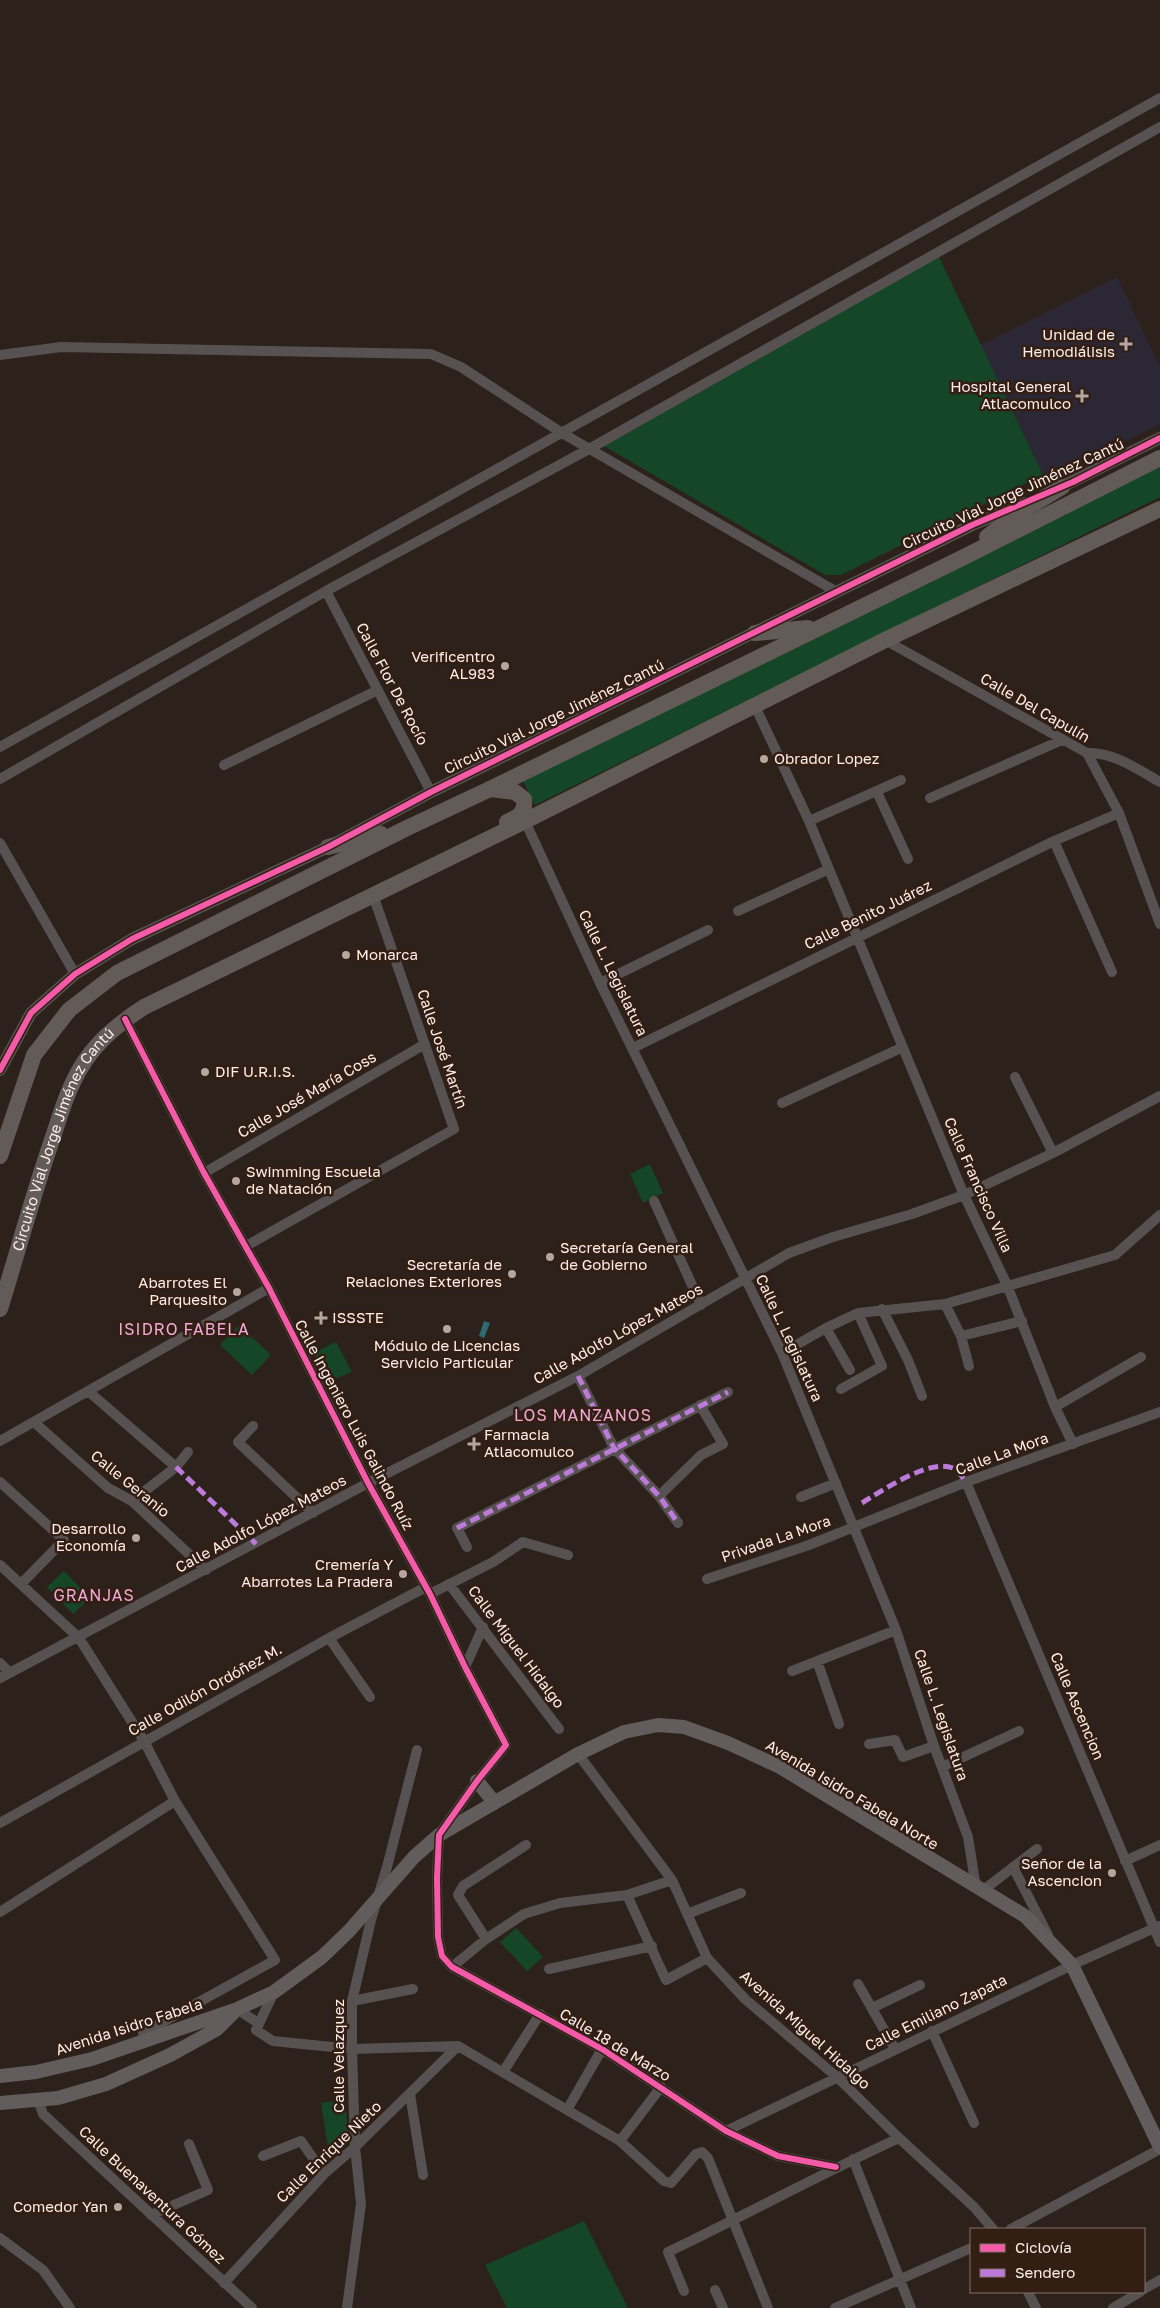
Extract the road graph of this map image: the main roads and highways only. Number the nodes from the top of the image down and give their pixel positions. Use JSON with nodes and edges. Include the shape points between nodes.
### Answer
{"nodes":[{"id":1,"x":1160,"y":458,"type":"edge"},
{"id":2,"x":1062,"y":487,"type":"road end"},
{"id":3,"x":1160,"y":509,"type":"edge"},
{"id":4,"x":962,"y":558,"type":"junction"},
{"id":5,"x":818,"y":627,"type":"junction"},
{"id":6,"x":755,"y":632,"type":"road end"},
{"id":7,"x":490,"y":789,"type":"junction"},
{"id":8,"x":407,"y":828,"type":"junction"},
{"id":9,"x":328,"y":847,"type":"road end"},
{"id":10,"x":423,"y":870,"type":"junction"},
{"id":11,"x":0,"y":1156,"type":"edge"},
{"id":12,"x":0,"y":1309,"type":"edge"},
{"id":13,"x":477,"y":1781,"type":"road end"},
{"id":14,"x":494,"y":1802,"type":"junction"},
{"id":15,"x":378,"y":1897,"type":"joint"},
{"id":16,"x":237,"y":2009,"type":"junction"},
{"id":17,"x":147,"y":2039,"type":"junction"},
{"id":18,"x":151,"y":2063,"type":"junction"},
{"id":19,"x":0,"y":2076,"type":"edge"},
{"id":20,"x":0,"y":2104,"type":"edge"},
{"id":21,"x":1160,"y":2148,"type":"edge"}],
"edges":[{"from":1,"to":4,"type":"main road","name":"Circuito Vial Jorge Jiménez Cantú"},
{"from":2,"to":4,"type":"main road","via":[[1020,512]]},
{"from":3,"to":10,"type":"main road","name":"Circuito Vial Jorge Jiménez Cantú","via":[[885,640]]},
{"from":4,"to":5,"type":"main road","name":"Circuito Vial Jorge Jiménez Cantú"},
{"from":5,"to":6,"type":"main road"},
{"from":5,"to":7,"type":"main road","name":"Circuito Vial Jorge Jiménez Cantú"},
{"from":7,"to":8,"type":"main road","name":"Circuito Vial Jorge Jiménez Cantú"},
{"from":7,"to":10,"type":"main road","via":[[520,795],[525,806],[522,813],[433,859]]},
{"from":8,"to":9,"type":"main road"},
{"from":8,"to":11,"type":"main road","name":"Circuito Vial Jorge Jiménez Cantú","via":[[117,973],[70,1010],[34,1055]]},
{"from":10,"to":12,"type":"main road","name":"Circuito Vial Jorge Jiménez Cantú","via":[[144,1007],[106,1035],[89,1054],[69,1091]]},
{"from":13,"to":14,"type":"main road"},
{"from":14,"to":15,"type":"main road","name":"Avenida Isidro Fabela Norte","via":[[439,1835]]},
{"from":14,"to":21,"type":"main road","name":"Avenida Isidro Fabela Norte","via":[[624,1732],[658,1725],[684,1727],[728,1743],[780,1768],[1025,1916],[1050,1940],[1072,1965]]},
{"from":15,"to":16,"type":"main road","name":"Avenida Isidro Fabela","via":[[322,1957],[274,1992]]},
{"from":16,"to":17,"type":"main road","name":"Avenida Isidro Fabela"},
{"from":16,"to":18,"type":"main road","name":"Avenida Isidro Fabela","via":[[217,2029]]},
{"from":17,"to":18,"type":"main road","via":[[154,2055]]},
{"from":17,"to":19,"type":"main road","name":"Avenida Isidro Fabela","via":[[92,2059],[36,2072]]},
{"from":18,"to":20,"type":"main road","name":"Avenida Isidro Fabela","via":[[106,2084],[58,2098]]}]}
